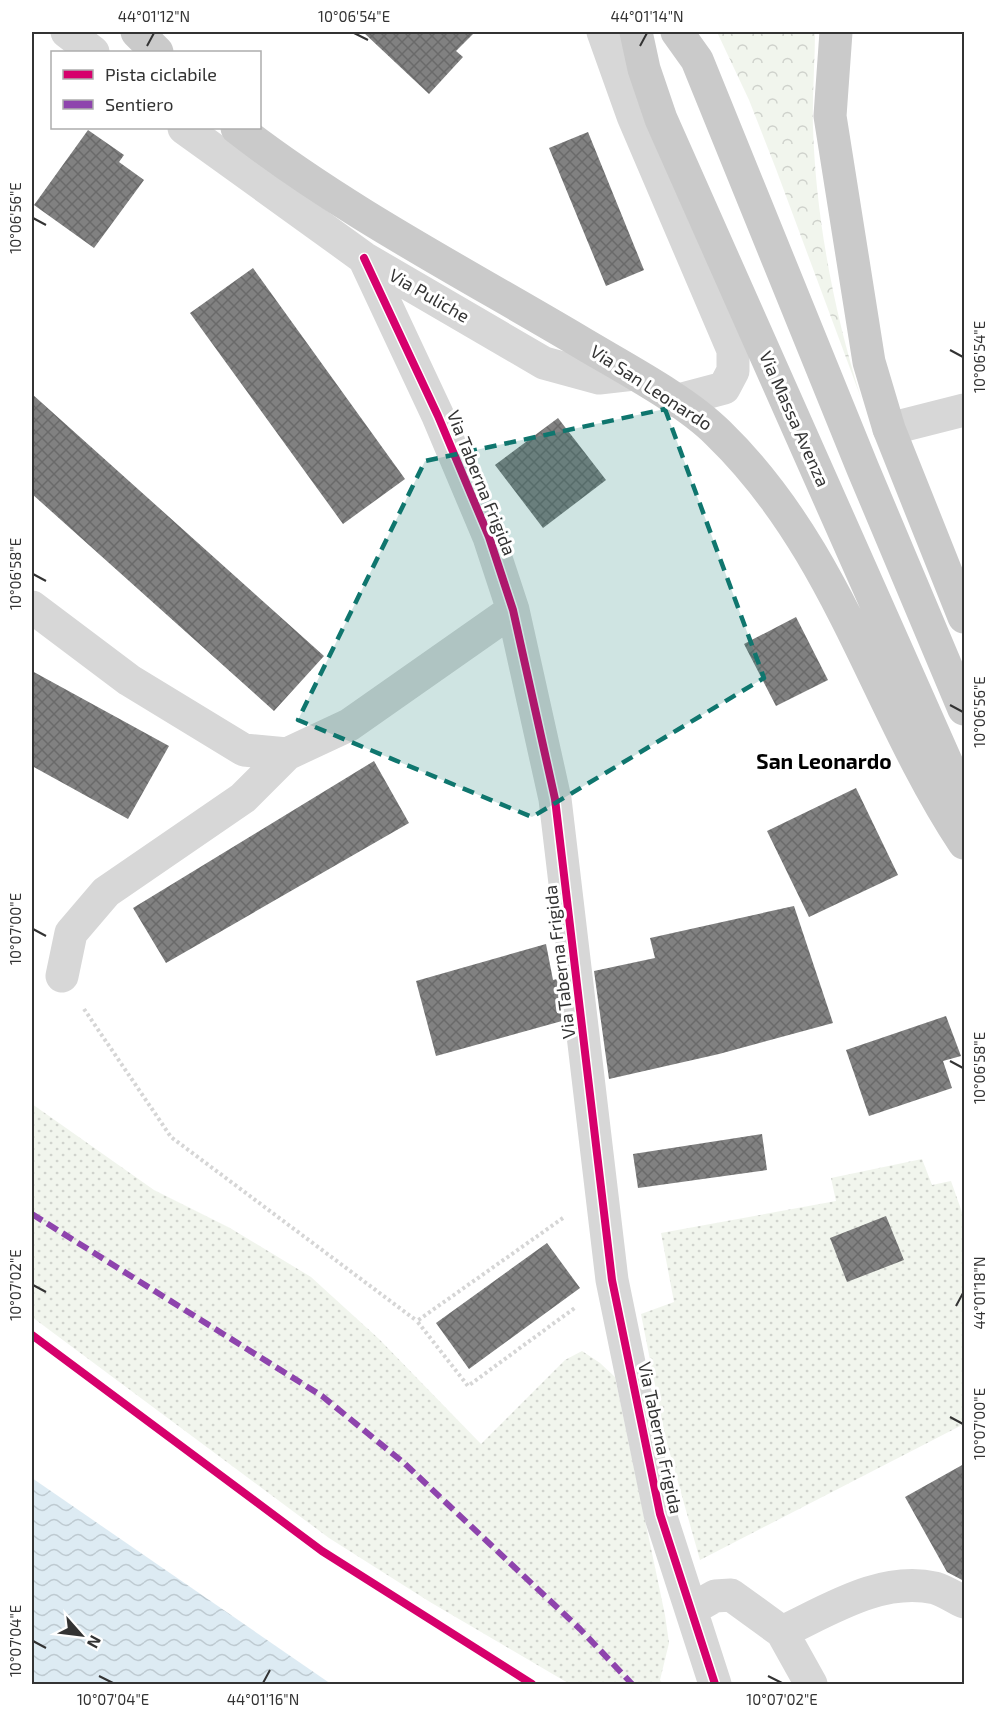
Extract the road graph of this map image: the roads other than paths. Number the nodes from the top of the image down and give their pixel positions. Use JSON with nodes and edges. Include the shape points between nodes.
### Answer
{"nodes":[{"id":1,"x":67,"y":32,"type":"edge"},
{"id":2,"x":137,"y":32,"type":"edge"},
{"id":3,"x":603,"y":32,"type":"edge"},
{"id":4,"x":636,"y":32,"type":"edge"},
{"id":5,"x":677,"y":32,"type":"edge"},
{"id":6,"x":836,"y":32,"type":"edge"},
{"id":7,"x":92,"y":51,"type":"edge"},
{"id":8,"x":156,"y":51,"type":"edge"},
{"id":9,"x":185,"y":129,"type":"edge"},
{"id":10,"x":238,"y":129,"type":"edge"},
{"id":11,"x":364,"y":258,"type":"junction"},
{"id":12,"x":634,"y":374,"type":"junction"},
{"id":13,"x":675,"y":401,"type":"junction"},
{"id":14,"x":964,"y":410,"type":"edge"},
{"id":15,"x":889,"y":429,"type":"junction"},
{"id":16,"x":32,"y":607,"type":"edge"},
{"id":17,"x":513,"y":610,"type":"junction"},
{"id":18,"x":964,"y":617,"type":"edge"},
{"id":19,"x":964,"y":709,"type":"edge"},
{"id":20,"x":287,"y":754,"type":"junction"},
{"id":21,"x":964,"y":802,"type":"edge"},
{"id":22,"x":964,"y":843,"type":"edge"},
{"id":23,"x":62,"y":976,"type":"road end"},
{"id":24,"x":964,"y":1602,"type":"edge"},
{"id":25,"x":692,"y":1609,"type":"junction"},
{"id":26,"x":782,"y":1632,"type":"junction"},
{"id":27,"x":715,"y":1684,"type":"edge"},
{"id":28,"x":811,"y":1684,"type":"edge"}],
"edges":[{"from":1,"to":7,"type":"street"},
{"from":2,"to":8,"type":"main road"},
{"from":3,"to":13,"type":"street","via":[[633,116],[733,350],[733,371],[724,388]]},
{"from":4,"to":21,"type":"main road","name":"Via Massa Avenza","via":[[661,119]]},
{"from":5,"to":19,"type":"main road","via":[[697,60]]},
{"from":6,"to":15,"type":"main road","via":[[830,116],[869,362]]},
{"from":9,"to":11,"type":"street","name":"Via Puliche"},
{"from":10,"to":12,"type":"main road","name":"Via San Leonardo","via":[[347,203]]},
{"from":11,"to":12,"type":"street","name":"Via Puliche","via":[[543,363],[599,378]]},
{"from":11,"to":17,"type":"street","name":"Via Taberna Frigida","via":[[438,416],[489,537]]},
{"from":12,"to":13,"type":"main road","name":"Via San Leonardo"},
{"from":13,"to":22,"type":"main road","name":"Via San Leonardo","via":[[718,432],[775,497],[822,568],[939,804]]},
{"from":14,"to":15,"type":"street"},
{"from":15,"to":18,"type":"main road"},
{"from":16,"to":20,"type":"street","via":[[129,680],[244,750]]},
{"from":17,"to":20,"type":"street","via":[[350,725]]},
{"from":17,"to":25,"type":"street","name":"Via Taberna Frigida","via":[[555,799],[612,1280],[660,1514]]},
{"from":20,"to":23,"type":"street","via":[[243,798],[106,892],[71,933]]},
{"from":24,"to":26,"type":"street","via":[[936,1588],[904,1585],[868,1592]]},
{"from":25,"to":26,"type":"street","via":[[715,1596],[731,1595]]},
{"from":25,"to":27,"type":"street","name":"Via Taberna Frigida"},
{"from":26,"to":28,"type":"street"}]}
